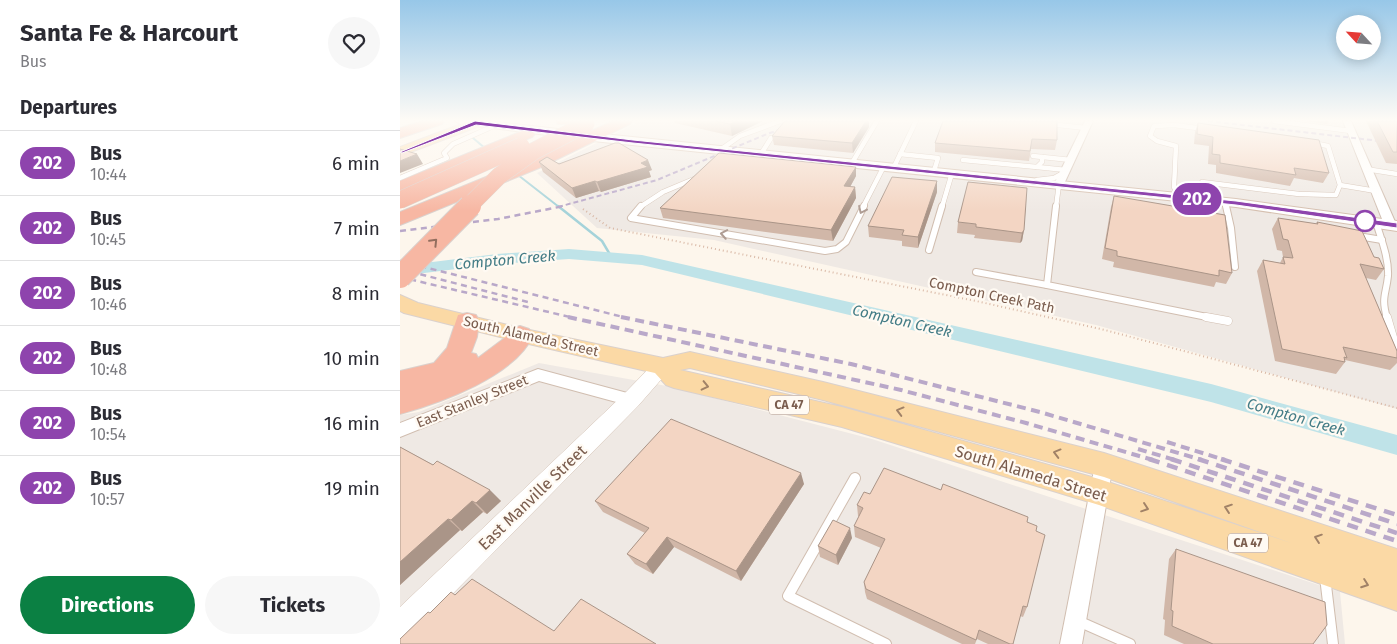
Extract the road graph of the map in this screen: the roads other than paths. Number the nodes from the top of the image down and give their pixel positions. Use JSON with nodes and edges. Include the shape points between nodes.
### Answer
{"nodes":[{"id":1,"x":446,"y":151,"type":"edge"},
{"id":2,"x":487,"y":151,"type":"edge"},
{"id":3,"x":509,"y":151,"type":"edge"},
{"id":4,"x":515,"y":151,"type":"edge"},
{"id":5,"x":535,"y":151,"type":"edge"},
{"id":6,"x":548,"y":151,"type":"edge"},
{"id":7,"x":692,"y":151,"type":"edge"},
{"id":8,"x":723,"y":151,"type":"edge"},
{"id":9,"x":734,"y":151,"type":"edge"},
{"id":10,"x":734,"y":151,"type":"edge"},
{"id":11,"x":763,"y":151,"type":"edge"},
{"id":12,"x":859,"y":151,"type":"edge"},
{"id":13,"x":901,"y":151,"type":"edge"},
{"id":14,"x":1075,"y":151,"type":"edge"},
{"id":15,"x":1176,"y":151,"type":"edge"},
{"id":16,"x":1330,"y":151,"type":"edge"},
{"id":17,"x":1359,"y":151,"type":"edge"},
{"id":18,"x":721,"y":154,"type":"junction"},
{"id":19,"x":761,"y":154,"type":"junction"},
{"id":20,"x":900,"y":154,"type":"junction"},
{"id":21,"x":1033,"y":156,"type":"edge"},
{"id":22,"x":1042,"y":157,"type":"junction"},
{"id":23,"x":963,"y":160,"type":"dead end"},
{"id":24,"x":1071,"y":160,"type":"junction"},
{"id":25,"x":852,"y":163,"type":"junction"},
{"id":26,"x":889,"y":167,"type":"junction"},
{"id":27,"x":1037,"y":167,"type":"junction"},
{"id":28,"x":1366,"y":169,"type":"junction"},
{"id":29,"x":934,"y":171,"type":"junction"},
{"id":30,"x":701,"y":173,"type":"edge"},
{"id":31,"x":952,"y":173,"type":"junction"},
{"id":32,"x":1397,"y":174,"type":"edge"},
{"id":33,"x":1064,"y":175,"type":"junction"},
{"id":34,"x":400,"y":178,"type":"edge"},
{"id":35,"x":1202,"y":182,"type":"dead end"},
{"id":36,"x":1340,"y":186,"type":"junction"},
{"id":37,"x":400,"y":188,"type":"edge"},
{"id":38,"x":1376,"y":191,"type":"junction"},
{"id":39,"x":400,"y":193,"type":"edge"},
{"id":40,"x":1178,"y":197,"type":"junction"},
{"id":41,"x":400,"y":200,"type":"edge"},
{"id":42,"x":1225,"y":202,"type":"junction"},
{"id":43,"x":400,"y":219,"type":"edge"},
{"id":44,"x":1388,"y":224,"type":"edge"},
{"id":45,"x":1350,"y":234,"type":"edge"},
{"id":46,"x":1382,"y":240,"type":"junction"},
{"id":47,"x":929,"y":250,"type":"dead end"},
{"id":48,"x":1235,"y":267,"type":"dead end"},
{"id":49,"x":976,"y":272,"type":"dead end"},
{"id":50,"x":400,"y":277,"type":"edge"},
{"id":51,"x":1047,"y":286,"type":"junction"},
{"id":52,"x":400,"y":302,"type":"edge"},
{"id":53,"x":1228,"y":320,"type":"dead end"},
{"id":54,"x":466,"y":321,"type":"junction"},
{"id":55,"x":520,"y":335,"type":"junction"},
{"id":56,"x":1397,"y":351,"type":"edge"},
{"id":57,"x":663,"y":366,"type":"junction"},
{"id":58,"x":442,"y":371,"type":"junction"},
{"id":59,"x":400,"y":382,"type":"edge"},
{"id":60,"x":631,"y":400,"type":"junction"},
{"id":61,"x":400,"y":403,"type":"edge"},
{"id":62,"x":400,"y":430,"type":"edge"},
{"id":63,"x":855,"y":478,"type":"dead end"},
{"id":64,"x":1101,"y":479,"type":"junction"},
{"id":65,"x":1397,"y":565,"type":"edge"},
{"id":66,"x":1324,"y":569,"type":"junction"},
{"id":67,"x":1397,"y":596,"type":"edge"},
{"id":68,"x":1075,"y":620,"type":"junction"},
{"id":69,"x":400,"y":627,"type":"edge"},
{"id":70,"x":886,"y":644,"type":"edge"},
{"id":71,"x":1071,"y":644,"type":"edge"},
{"id":72,"x":1130,"y":644,"type":"edge"},
{"id":73,"x":1333,"y":644,"type":"edge"}],
"edges":[{"from":1,"to":34,"type":"lane","via":[[446,158]]},
{"from":2,"to":37,"type":"highway"},
{"from":3,"to":39,"type":"highway"},
{"from":4,"to":41,"type":"highway","bridge":true},
{"from":50,"to":5,"type":"highway","one_way":true,"bridge":true,"via":[[499,176]]},
{"from":6,"to":43,"type":"highway","bridge":true,"via":[[533,164]]},
{"from":7,"to":18,"type":"main road"},
{"from":8,"to":18,"type":"lane"},
{"from":9,"to":18,"type":"main road"},
{"from":10,"to":19,"type":"main road"},
{"from":11,"to":19,"type":"lane"},
{"from":12,"to":25,"type":"lane"},
{"from":13,"to":20,"type":"lane"},
{"from":14,"to":24,"type":"street"},
{"from":15,"to":40,"type":"lane","via":[[1174,187]]},
{"from":16,"to":36,"type":"lane"},
{"from":17,"to":28,"type":"street"},
{"from":19,"to":25,"type":"main road"},
{"from":20,"to":26,"type":"lane"},
{"from":20,"to":29,"type":"lane","via":[[938,158]]},
{"from":21,"to":22,"type":"lane"},
{"from":22,"to":24,"type":"lane"},
{"from":22,"to":27,"type":"lane"},
{"from":23,"to":27,"type":"lane"},
{"from":24,"to":33,"type":"street"},
{"from":25,"to":26,"type":"main road"},
{"from":26,"to":29,"type":"main road"},
{"from":26,"to":30,"type":"lane","one_way":true,"via":[[846,242],[837,249],[825,251],[631,218],[656,194],[690,182]]},
{"from":27,"to":33,"type":"lane"},
{"from":28,"to":32,"type":"lane"},
{"from":28,"to":38,"type":"street"},
{"from":29,"to":31,"type":"main road"},
{"from":31,"to":33,"type":"main road","via":[[1029,181]]},
{"from":31,"to":47,"type":"lane"},
{"from":33,"to":40,"type":"main road"},
{"from":33,"to":51,"type":"lane"},
{"from":35,"to":36,"type":"lane","via":[[1327,195],[1336,195]]},
{"from":36,"to":38,"type":"lane"},
{"from":38,"to":44,"type":"street"},
{"from":40,"to":42,"type":"main road"},
{"from":42,"to":44,"type":"main road"},
{"from":42,"to":48,"type":"lane"},
{"from":44,"to":46,"type":"lane"},
{"from":45,"to":46,"type":"lane"},
{"from":46,"to":56,"type":"lane","via":[[1388,274],[1383,303]]},
{"from":49,"to":51,"type":"lane"},
{"from":51,"to":53,"type":"lane"},
{"from":52,"to":54,"type":"main road","name":"South Alameda Street"},
{"from":54,"to":55,"type":"main road","name":"South Alameda Street"},
{"from":54,"to":58,"type":"highway","via":[[463,345]]},
{"from":55,"to":57,"type":"main road","name":"South Alameda Street","number":"CA 47"},
{"from":55,"to":58,"type":"highway"},
{"from":55,"to":61,"type":"highway","via":[[517,342],[482,370],[439,391]]},
{"from":57,"to":60,"type":"street","name":"East Manville Street"},
{"from":57,"to":64,"type":"main road","name":"South Alameda Street","number":"CA 47","via":[[674,379]]},
{"from":58,"to":59,"type":"highway"},
{"from":60,"to":62,"type":"street","name":"East Stanley Street","via":[[538,375]]},
{"from":60,"to":69,"type":"street","name":"East Manville Street"},
{"from":63,"to":70,"type":"lane","via":[[788,596]]},
{"from":65,"to":64,"type":"main road","name":"South Alameda Street","number":"CA 47","one_way":true},
{"from":64,"to":66,"type":"main road","name":"South Alameda Street","number":"CA 47","one_way":true},
{"from":64,"to":68,"type":"street"},
{"from":66,"to":67,"type":"main road","name":"South Alameda Street","number":"CA 47","one_way":true},
{"from":66,"to":73,"type":"lane"},
{"from":68,"to":71,"type":"street"},
{"from":68,"to":72,"type":"lane"}]}
